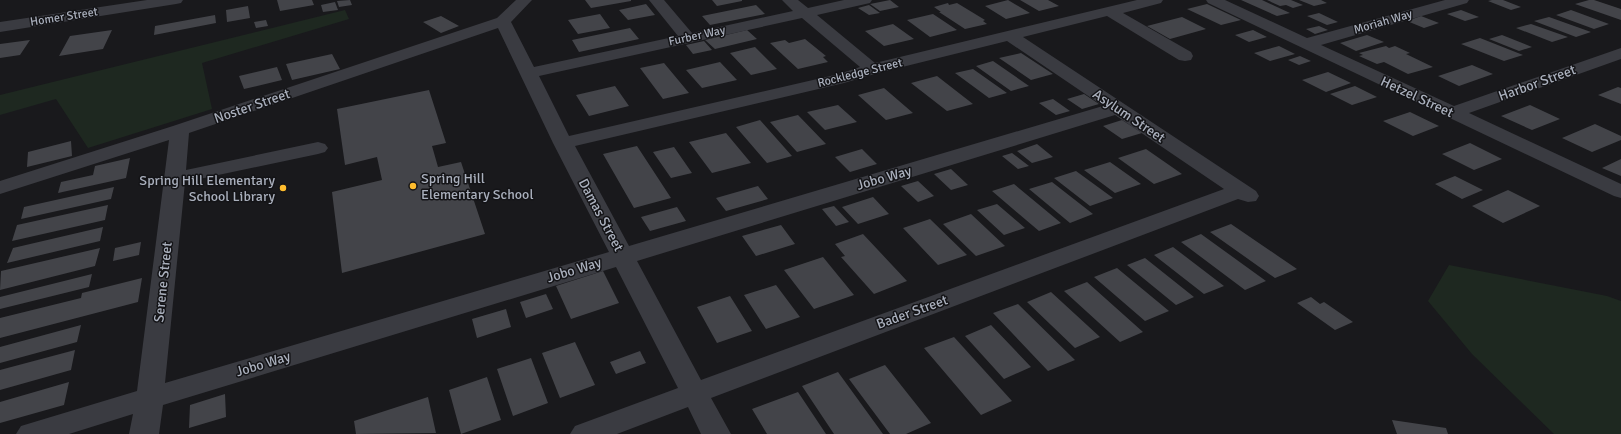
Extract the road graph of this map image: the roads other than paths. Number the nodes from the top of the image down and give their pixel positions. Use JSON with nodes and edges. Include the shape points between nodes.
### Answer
{"nodes":[{"id":1,"x":176,"y":0,"type":"edge"},
{"id":2,"x":525,"y":0,"type":"edge"},
{"id":3,"x":656,"y":0,"type":"edge"},
{"id":4,"x":789,"y":0,"type":"edge"},
{"id":5,"x":865,"y":0,"type":"edge"},
{"id":6,"x":1156,"y":0,"type":"edge"},
{"id":7,"x":1213,"y":0,"type":"edge"},
{"id":8,"x":1462,"y":0,"type":"edge"},
{"id":9,"x":1109,"y":11,"type":"junction"},
{"id":10,"x":804,"y":13,"type":"junction"},
{"id":11,"x":503,"y":21,"type":"junction"},
{"id":12,"x":0,"y":26,"type":"edge"},
{"id":13,"x":1011,"y":36,"type":"junction"},
{"id":14,"x":688,"y":38,"type":"junction"},
{"id":15,"x":1305,"y":44,"type":"junction"},
{"id":16,"x":1621,"y":53,"type":"edge"},
{"id":17,"x":1185,"y":56,"type":"dead end"},
{"id":18,"x":872,"y":69,"type":"junction"},
{"id":19,"x":529,"y":72,"type":"junction"},
{"id":20,"x":1117,"y":108,"type":"junction"},
{"id":21,"x":1452,"y":113,"type":"junction"},
{"id":22,"x":180,"y":130,"type":"junction"},
{"id":23,"x":563,"y":143,"type":"junction"},
{"id":24,"x":318,"y":148,"type":"dead end"},
{"id":25,"x":175,"y":178,"type":"junction"},
{"id":26,"x":0,"y":188,"type":"edge"},
{"id":27,"x":1621,"y":192,"type":"edge"},
{"id":28,"x":1244,"y":193,"type":"joint"},
{"id":29,"x":622,"y":255,"type":"junction"},
{"id":30,"x":694,"y":393,"type":"junction"},
{"id":31,"x":150,"y":398,"type":"junction"},
{"id":32,"x":31,"y":434,"type":"edge"},
{"id":33,"x":144,"y":434,"type":"edge"},
{"id":34,"x":585,"y":434,"type":"edge"},
{"id":35,"x":716,"y":434,"type":"edge"}],
"edges":[{"from":1,"to":12,"type":"street","name":"Homer Street"},
{"from":2,"to":11,"type":"street"},
{"from":3,"to":14,"type":"street"},
{"from":4,"to":10,"type":"street"},
{"from":5,"to":10,"type":"street","name":"Furber Way"},
{"from":6,"to":9,"type":"street","name":"Rockledge Street"},
{"from":7,"to":15,"type":"street","name":"Hetzel Street"},
{"from":8,"to":15,"type":"street","name":"Moriah Way"},
{"from":9,"to":13,"type":"street","name":"Rockledge Street"},
{"from":9,"to":17,"type":"street"},
{"from":10,"to":14,"type":"street","name":"Furber Way"},
{"from":10,"to":18,"type":"street"},
{"from":11,"to":19,"type":"street","name":"Damas Street"},
{"from":11,"to":22,"type":"street","name":"Noster Street"},
{"from":13,"to":18,"type":"street","name":"Rockledge Street"},
{"from":13,"to":20,"type":"street","name":"Asylum Street"},
{"from":14,"to":19,"type":"street","name":"Furber Way"},
{"from":15,"to":21,"type":"street","name":"Hetzel Street"},
{"from":16,"to":21,"type":"street","name":"Harbor Street"},
{"from":18,"to":23,"type":"street","name":"Rockledge Street","via":[[844,78]]},
{"from":19,"to":23,"type":"street","name":"Damas Street"},
{"from":20,"to":28,"type":"street","name":"Asylum Street"},
{"from":20,"to":29,"type":"street","name":"Jobo Way"},
{"from":21,"to":27,"type":"street","name":"Hetzel Street"},
{"from":22,"to":25,"type":"street","name":"Serene Street"},
{"from":22,"to":26,"type":"street","name":"Noster Street"},
{"from":23,"to":29,"type":"street","name":"Damas Street"},
{"from":24,"to":25,"type":"street"},
{"from":25,"to":31,"type":"street","name":"Serene Street"},
{"from":28,"to":30,"type":"street","name":"Bader Street"},
{"from":29,"to":30,"type":"street","name":"Damas Street"},
{"from":29,"to":31,"type":"street","name":"Jobo Way"},
{"from":30,"to":34,"type":"street","name":"Bader Street"},
{"from":30,"to":35,"type":"street","name":"Damas Street"},
{"from":31,"to":32,"type":"street","name":"Jobo Way"},
{"from":31,"to":33,"type":"street","name":"Serene Street"}]}
